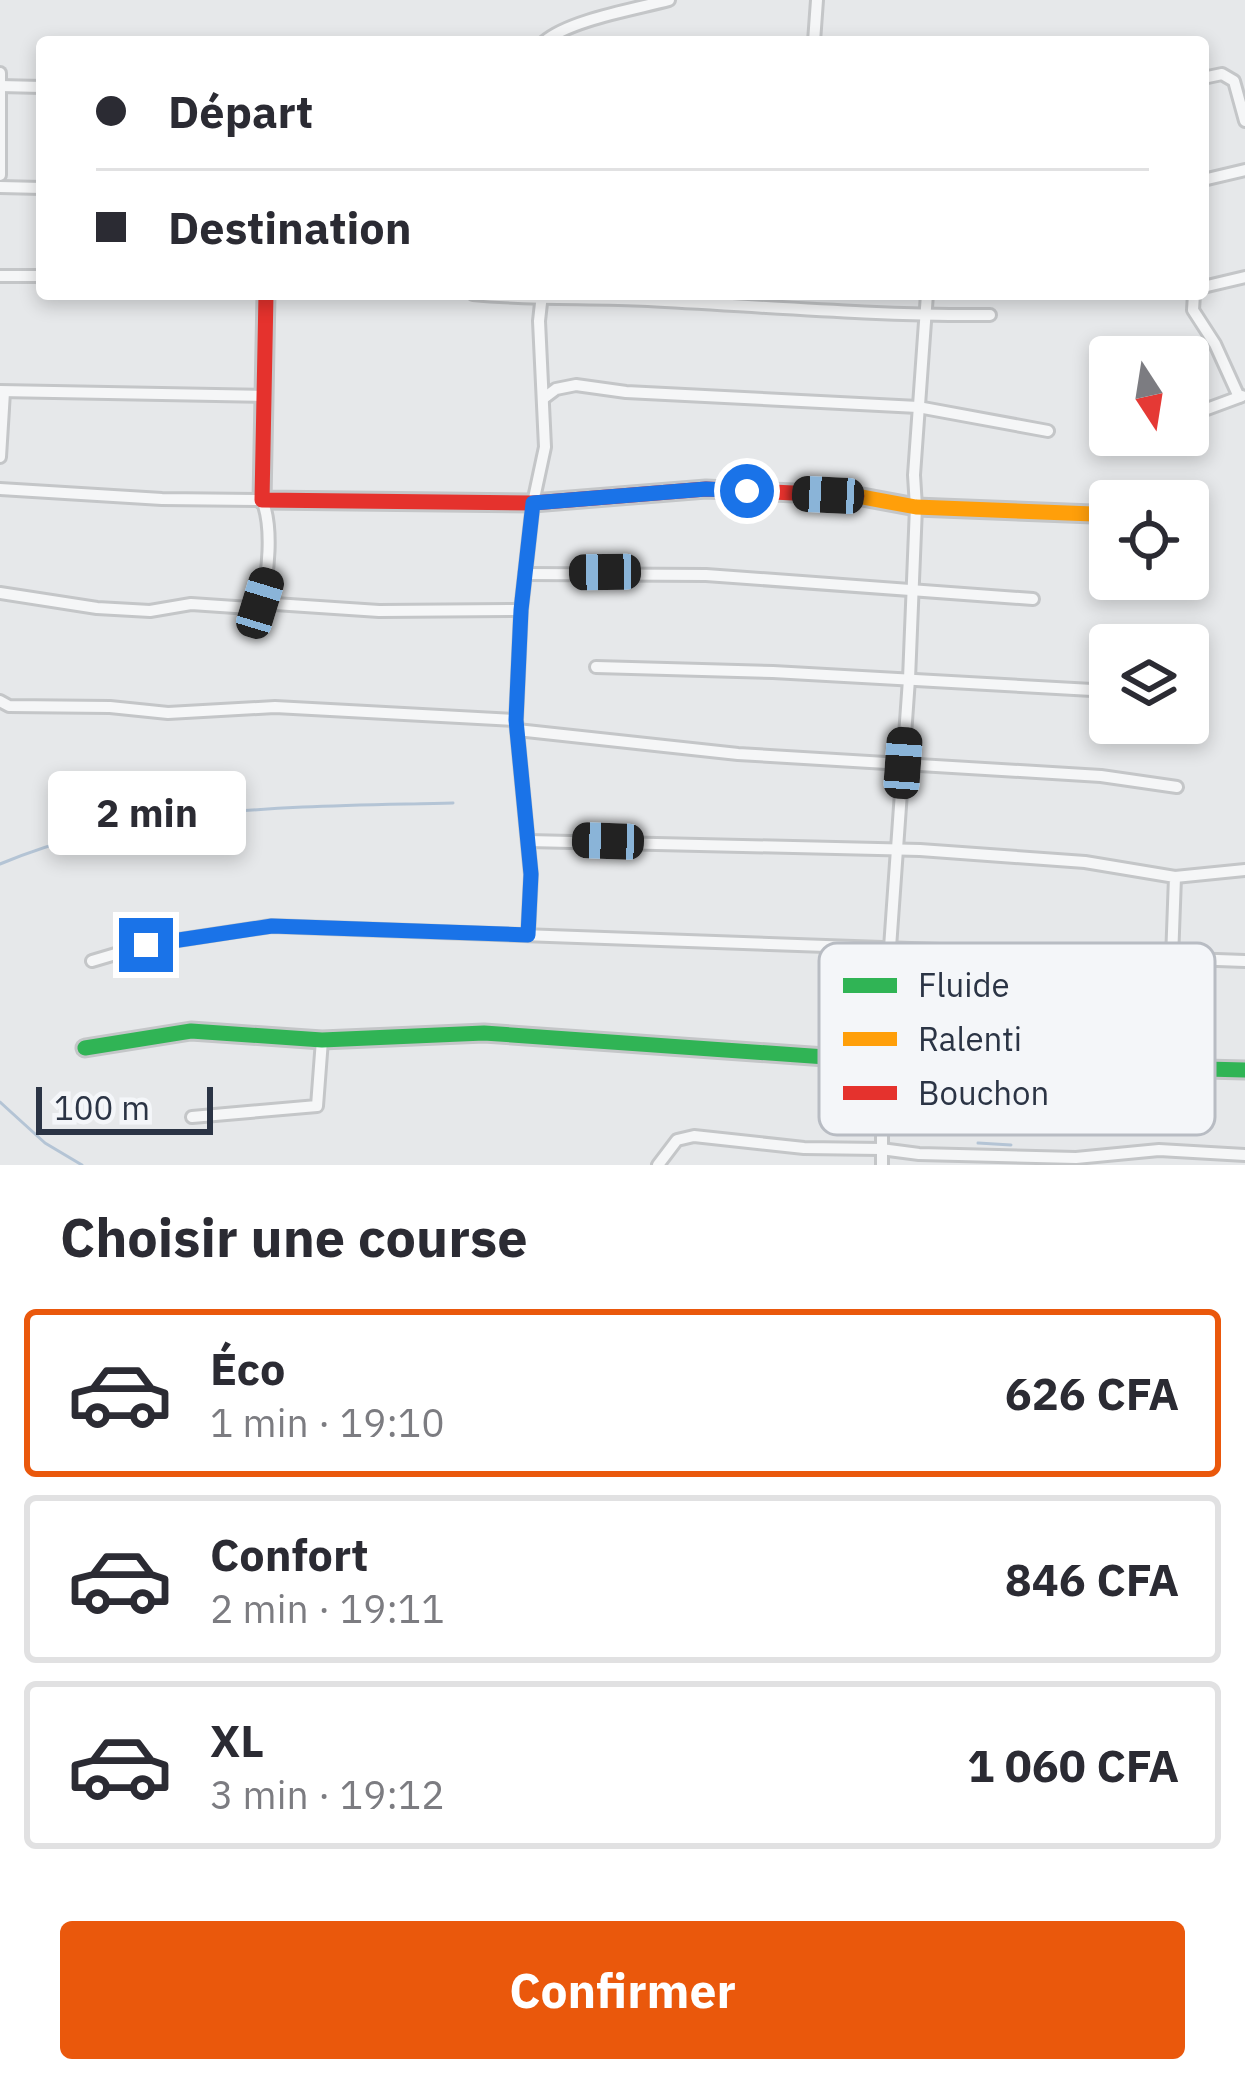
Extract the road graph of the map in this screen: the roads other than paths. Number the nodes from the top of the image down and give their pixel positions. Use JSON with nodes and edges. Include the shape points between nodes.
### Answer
{"nodes":[{"id":1,"x":669,"y":0,"type":"edge"},
{"id":2,"x":817,"y":0,"type":"edge"},
{"id":3,"x":550,"y":36,"type":"edge"},
{"id":4,"x":814,"y":36,"type":"edge"},
{"id":5,"x":0,"y":73,"type":"edge"},
{"id":6,"x":1209,"y":77,"type":"edge"},
{"id":7,"x":1,"y":86,"type":"edge"},
{"id":8,"x":36,"y":87,"type":"edge"},
{"id":9,"x":1245,"y":121,"type":"edge"},
{"id":10,"x":1245,"y":170,"type":"edge"},
{"id":11,"x":0,"y":175,"type":"edge"},
{"id":12,"x":1209,"y":179,"type":"edge"},
{"id":13,"x":0,"y":187,"type":"edge"},
{"id":14,"x":36,"y":188,"type":"edge"},
{"id":15,"x":0,"y":276,"type":"edge"},
{"id":16,"x":36,"y":276,"type":"edge"},
{"id":17,"x":1245,"y":277,"type":"edge"},
{"id":18,"x":1209,"y":286,"type":"edge"},
{"id":19,"x":266,"y":300,"type":"edge"},
{"id":20,"x":542,"y":300,"type":"edge"},
{"id":21,"x":639,"y":300,"type":"edge"},
{"id":22,"x":926,"y":300,"type":"edge"},
{"id":23,"x":1194,"y":300,"type":"edge"},
{"id":24,"x":926,"y":315,"type":"junction"},
{"id":25,"x":990,"y":315,"type":"dead end"},
{"id":26,"x":2,"y":392,"type":"edge"},
{"id":27,"x":263,"y":396,"type":"junction"},
{"id":28,"x":1242,"y":396,"type":"edge"},
{"id":29,"x":544,"y":398,"type":"junction"},
{"id":30,"x":918,"y":407,"type":"junction"},
{"id":31,"x":1209,"y":408,"type":"edge"},
{"id":32,"x":1048,"y":431,"type":"dead end"},
{"id":33,"x":0,"y":457,"type":"edge"},
{"id":34,"x":0,"y":490,"type":"edge"},
{"id":35,"x":262,"y":500,"type":"junction"},
{"id":36,"x":533,"y":503,"type":"junction"},
{"id":37,"x":916,"y":506,"type":"junction"},
{"id":38,"x":1089,"y":514,"type":"edge"},
{"id":39,"x":525,"y":574,"type":"junction"},
{"id":40,"x":914,"y":591,"type":"junction"},
{"id":41,"x":0,"y":593,"type":"edge"},
{"id":42,"x":1033,"y":599,"type":"dead end"},
{"id":43,"x":260,"y":603,"type":"junction"},
{"id":44,"x":521,"y":610,"type":"junction"},
{"id":45,"x":596,"y":667,"type":"dead end"},
{"id":46,"x":909,"y":679,"type":"junction"},
{"id":47,"x":1089,"y":690,"type":"edge"},
{"id":48,"x":0,"y":701,"type":"edge"},
{"id":49,"x":516,"y":725,"type":"junction"},
{"id":50,"x":903,"y":763,"type":"junction"},
{"id":51,"x":1177,"y":787,"type":"dead end"},
{"id":52,"x":527,"y":841,"type":"junction"},
{"id":53,"x":896,"y":849,"type":"junction"},
{"id":54,"x":1245,"y":870,"type":"edge"},
{"id":55,"x":1175,"y":877,"type":"junction"},
{"id":56,"x":528,"y":935,"type":"junction"},
{"id":57,"x":893,"y":943,"type":"edge"},
{"id":58,"x":1173,"y":943,"type":"edge"},
{"id":59,"x":819,"y":946,"type":"edge"},
{"id":60,"x":92,"y":961,"type":"dead end"},
{"id":61,"x":1215,"y":961,"type":"edge"},
{"id":62,"x":1245,"y":962,"type":"edge"},
{"id":63,"x":322,"y":1040,"type":"junction"},
{"id":64,"x":85,"y":1048,"type":"dead end"},
{"id":65,"x":819,"y":1057,"type":"edge"},
{"id":66,"x":1215,"y":1069,"type":"edge"},
{"id":67,"x":1245,"y":1070,"type":"edge"},
{"id":68,"x":192,"y":1117,"type":"dead end"},
{"id":69,"x":881,"y":1135,"type":"edge"},
{"id":70,"x":881,"y":1148,"type":"junction"},
{"id":71,"x":1245,"y":1155,"type":"edge"},
{"id":72,"x":658,"y":1165,"type":"edge"},
{"id":73,"x":882,"y":1165,"type":"edge"}],
"edges":[{"from":1,"to":3,"type":"street"},
{"from":2,"to":4,"type":"street"},
{"from":5,"to":7,"type":"street"},
{"from":6,"to":9,"type":"street","via":[[1234,81]]},
{"from":7,"to":8,"type":"street"},
{"from":7,"to":11,"type":"street"},
{"from":10,"to":12,"type":"street"},
{"from":13,"to":14,"type":"street"},
{"from":15,"to":16,"type":"street"},
{"from":17,"to":18,"type":"street"},
{"from":19,"to":27,"type":"street"},
{"from":20,"to":29,"type":"street"},
{"from":21,"to":24,"type":"street"},
{"from":22,"to":24,"type":"street"},
{"from":23,"to":28,"type":"street"},
{"from":24,"to":25,"type":"street"},
{"from":24,"to":30,"type":"street"},
{"from":26,"to":27,"type":"street"},
{"from":26,"to":33,"type":"street"},
{"from":27,"to":35,"type":"street"},
{"from":28,"to":31,"type":"street"},
{"from":29,"to":30,"type":"street","via":[[576,385]]},
{"from":29,"to":36,"type":"street","via":[[545,447]]},
{"from":30,"to":32,"type":"street"},
{"from":30,"to":37,"type":"street"},
{"from":34,"to":35,"type":"street"},
{"from":35,"to":36,"type":"street"},
{"from":35,"to":43,"type":"street","via":[[270,519]]},
{"from":36,"to":37,"type":"street","via":[[706,489]]},
{"from":36,"to":39,"type":"street"},
{"from":37,"to":38,"type":"street"},
{"from":37,"to":40,"type":"street"},
{"from":39,"to":40,"type":"street","via":[[685,574]]},
{"from":39,"to":44,"type":"street"},
{"from":40,"to":42,"type":"street"},
{"from":40,"to":46,"type":"street"},
{"from":41,"to":43,"type":"street","via":[[150,611]]},
{"from":43,"to":44,"type":"street"},
{"from":44,"to":49,"type":"street"},
{"from":45,"to":46,"type":"street"},
{"from":46,"to":47,"type":"street"},
{"from":46,"to":50,"type":"street"},
{"from":48,"to":49,"type":"street","via":[[168,713],[275,707]]},
{"from":49,"to":50,"type":"street","via":[[738,754]]},
{"from":49,"to":52,"type":"street"},
{"from":50,"to":51,"type":"street"},
{"from":50,"to":53,"type":"street"},
{"from":52,"to":53,"type":"street"},
{"from":52,"to":56,"type":"street"},
{"from":53,"to":55,"type":"street"},
{"from":53,"to":57,"type":"street"},
{"from":54,"to":55,"type":"street"},
{"from":55,"to":58,"type":"street"},
{"from":56,"to":59,"type":"street"},
{"from":56,"to":60,"type":"street","via":[[272,926]]},
{"from":61,"to":62,"type":"street"},
{"from":63,"to":64,"type":"street","via":[[191,1031]]},
{"from":63,"to":65,"type":"street","via":[[484,1033]]},
{"from":63,"to":68,"type":"street","via":[[317,1106]]},
{"from":66,"to":67,"type":"street"},
{"from":69,"to":70,"type":"street"},
{"from":70,"to":71,"type":"street","via":[[1076,1158],[1159,1150]]},
{"from":70,"to":72,"type":"street","via":[[694,1136],[677,1140]]},
{"from":70,"to":73,"type":"street"}]}
